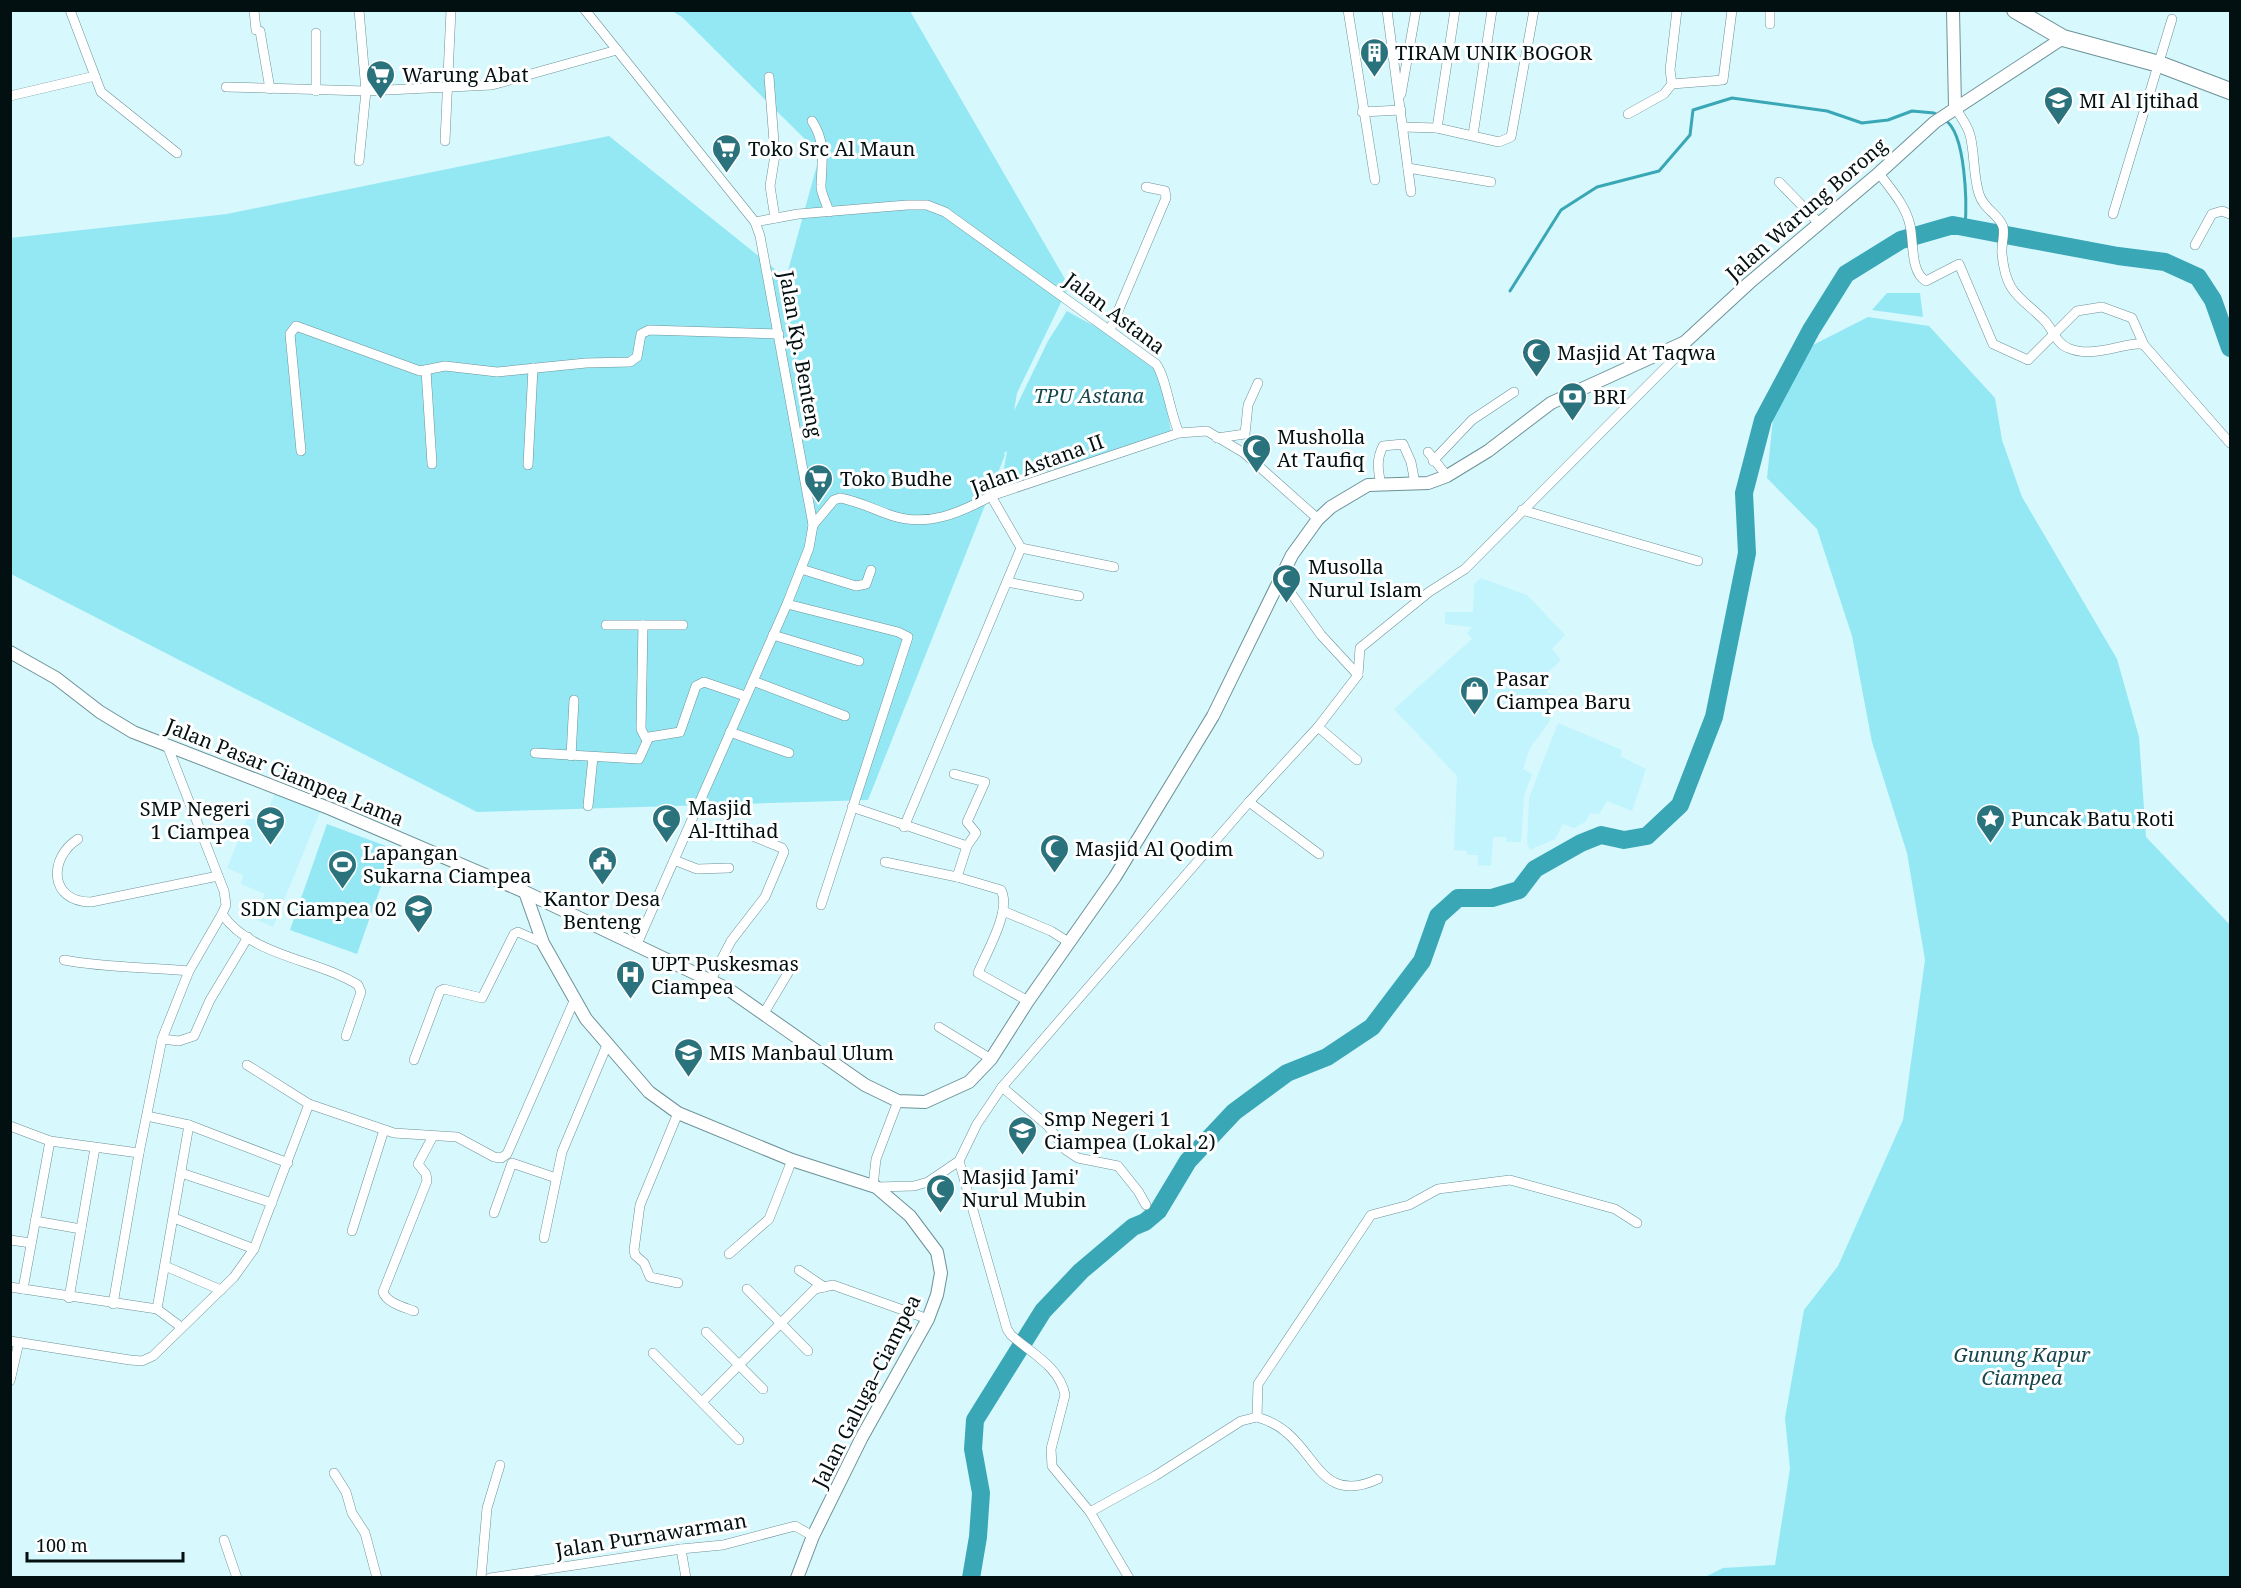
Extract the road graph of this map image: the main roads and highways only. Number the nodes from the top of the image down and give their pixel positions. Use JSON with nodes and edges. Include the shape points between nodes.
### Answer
{"nodes":[{"id":1,"x":1953,"y":10,"type":"edge"},
{"id":2,"x":2016,"y":11,"type":"edge"},
{"id":3,"x":2063,"y":38,"type":"junction"},
{"id":4,"x":2230,"y":92,"type":"edge"},
{"id":5,"x":1955,"y":107,"type":"junction"},
{"id":6,"x":1684,"y":342,"type":"joint"},
{"id":7,"x":10,"y":652,"type":"edge"},
{"id":8,"x":525,"y":892,"type":"junction"},
{"id":9,"x":797,"y":1578,"type":"edge"}],
"edges":[{"from":1,"to":5,"type":"main road"},
{"from":2,"to":3,"type":"highway"},
{"from":3,"to":4,"type":"highway","via":[[2159,64]]},
{"from":3,"to":5,"type":"main road","name":"Jalan Warung Borong"},
{"from":5,"to":6,"type":"main road","name":"Jalan Warung Borong"},
{"from":6,"to":8,"type":"main road","name":"Jalan Pasar Ciampea Lama","via":[[1551,403],[1447,476],[1428,483],[1368,485],[1318,519],[1280,578],[1213,716],[1115,877],[991,1059],[969,1082],[938,1098],[925,1102],[898,1101],[865,1085],[711,980]]},
{"from":7,"to":8,"type":"main road","name":"Jalan Pasar Ciampea Lama","via":[[56,678],[119,725]]},
{"from":8,"to":9,"type":"main road","name":"Jalan Galuga–Ciampea","via":[[543,943],[574,1000],[649,1092],[678,1113],[792,1160],[875,1186],[910,1216],[937,1252],[941,1274],[928,1320],[862,1437],[813,1536]]}]}
